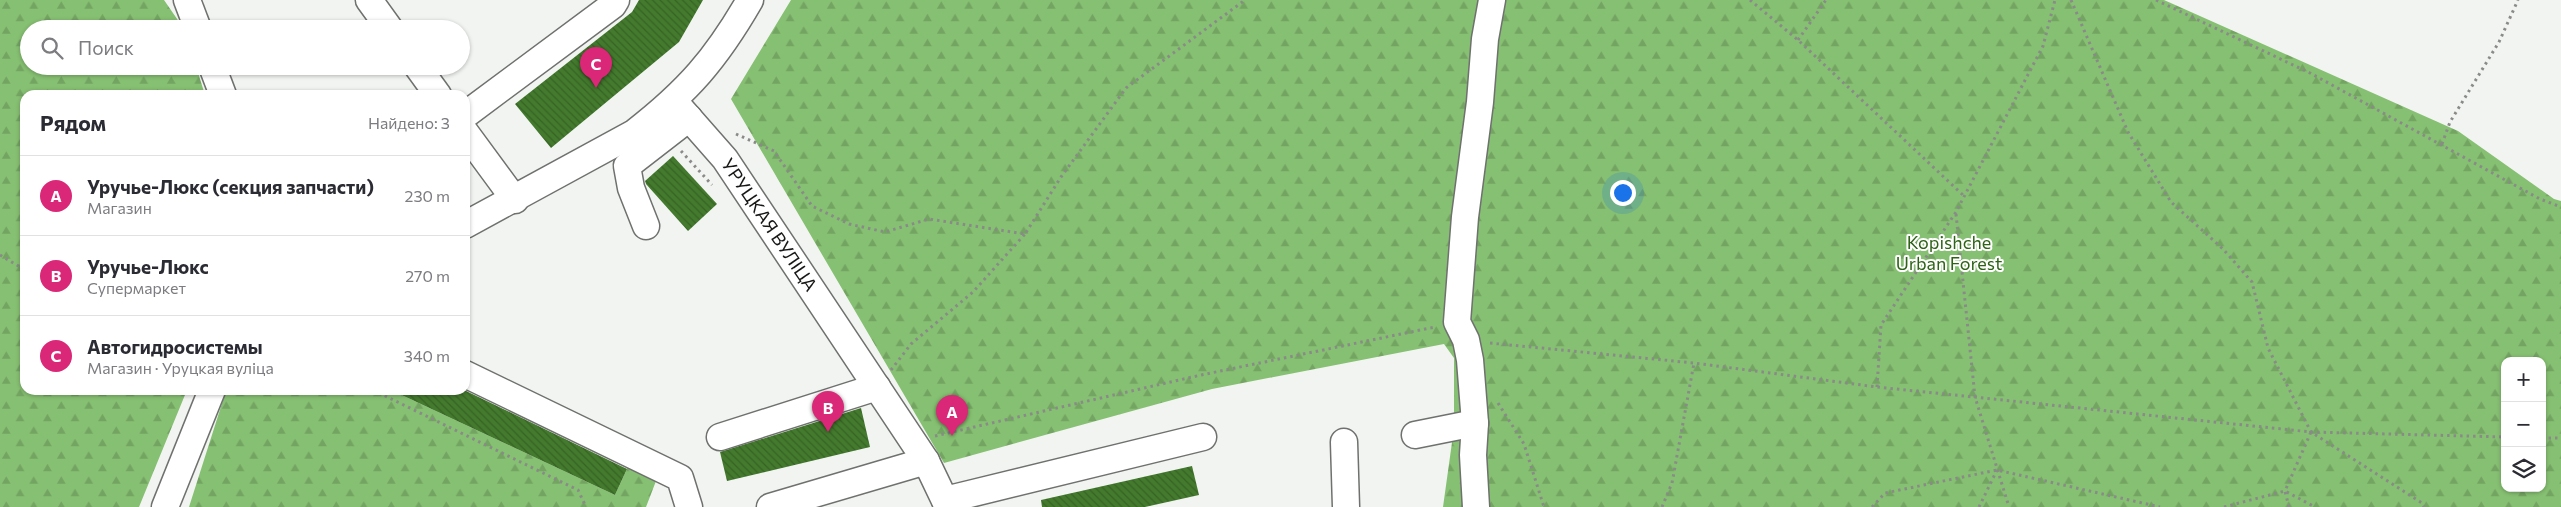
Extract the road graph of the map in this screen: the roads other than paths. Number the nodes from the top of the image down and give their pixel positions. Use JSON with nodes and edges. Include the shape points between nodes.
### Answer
{"nodes":[{"id":1,"x":187,"y":0,"type":"edge"},
{"id":2,"x":369,"y":0,"type":"edge"},
{"id":3,"x":616,"y":0,"type":"edge"},
{"id":4,"x":750,"y":0,"type":"edge"},
{"id":5,"x":1492,"y":0,"type":"edge"},
{"id":6,"x":195,"y":20,"type":"edge"},
{"id":7,"x":383,"y":20,"type":"edge"},
{"id":8,"x":215,"y":75,"type":"edge"},
{"id":9,"x":424,"y":75,"type":"edge"},
{"id":10,"x":220,"y":90,"type":"edge"},
{"id":11,"x":434,"y":90,"type":"edge"},
{"id":12,"x":470,"y":111,"type":"edge"},
{"id":13,"x":689,"y":118,"type":"junction"},
{"id":14,"x":470,"y":139,"type":"edge"},
{"id":15,"x":515,"y":200,"type":"junction"},
{"id":16,"x":470,"y":222,"type":"edge"},
{"id":17,"x":646,"y":226,"type":"dead end"},
{"id":18,"x":470,"y":376,"type":"edge"},
{"id":19,"x":877,"y":388,"type":"junction"},
{"id":20,"x":210,"y":395,"type":"edge"},
{"id":21,"x":1475,"y":423,"type":"junction"},
{"id":22,"x":1415,"y":435,"type":"dead end"},
{"id":23,"x":720,"y":437,"type":"dead end"},
{"id":24,"x":1203,"y":437,"type":"dead end"},
{"id":25,"x":1344,"y":442,"type":"dead end"},
{"id":26,"x":920,"y":451,"type":"junction"},
{"id":27,"x":946,"y":504,"type":"edge"},
{"id":28,"x":165,"y":507,"type":"edge"},
{"id":29,"x":689,"y":507,"type":"edge"},
{"id":30,"x":770,"y":507,"type":"edge"},
{"id":31,"x":1346,"y":507,"type":"edge"},
{"id":32,"x":1476,"y":507,"type":"edge"}],
"edges":[{"from":1,"to":6,"type":"street"},
{"from":2,"to":7,"type":"street"},
{"from":3,"to":12,"type":"street"},
{"from":4,"to":13,"type":"street","via":[[728,39],[706,68]]},
{"from":5,"to":21,"type":"street","via":[[1465,217],[1462,331],[1470,360]]},
{"from":8,"to":10,"type":"street"},
{"from":9,"to":11,"type":"street"},
{"from":13,"to":15,"type":"street","via":[[634,133]]},
{"from":13,"to":17,"type":"street","via":[[627,166],[631,188]]},
{"from":13,"to":19,"type":"street","name":"УРУЦКАЯ ВУЛІЦА","via":[[725,160]]},
{"from":14,"to":15,"type":"street"},
{"from":15,"to":16,"type":"street"},
{"from":18,"to":29,"type":"street","via":[[680,478]]},
{"from":19,"to":23,"type":"street"},
{"from":19,"to":26,"type":"street","name":"УРУЦКАЯ ВУЛІЦА"},
{"from":20,"to":28,"type":"street"},
{"from":21,"to":22,"type":"street"},
{"from":21,"to":32,"type":"street"},
{"from":24,"to":27,"type":"street"},
{"from":25,"to":31,"type":"street"},
{"from":26,"to":27,"type":"street","name":"УРУЦКАЯ ВУЛІЦА"},
{"from":26,"to":30,"type":"street"}]}
